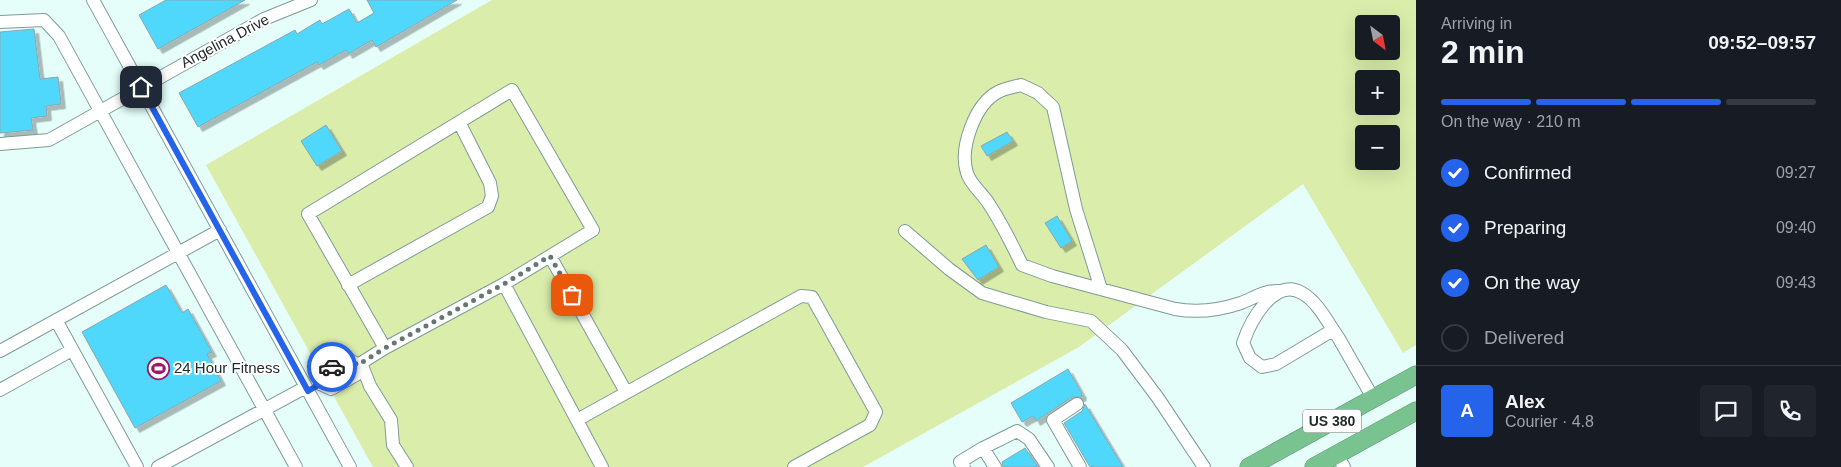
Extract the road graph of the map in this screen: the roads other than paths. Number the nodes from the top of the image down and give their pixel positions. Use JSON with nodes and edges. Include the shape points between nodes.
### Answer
{"nodes":[{"id":1,"x":93,"y":0,"type":"edge"},
{"id":2,"x":311,"y":0,"type":"edge"},
{"id":3,"x":0,"y":22,"type":"edge"},
{"id":4,"x":141,"y":87,"type":"junction"},
{"id":5,"x":101,"y":110,"type":"junction"},
{"id":6,"x":459,"y":122,"type":"junction"},
{"id":7,"x":0,"y":144,"type":"edge"},
{"id":8,"x":220,"y":230,"type":"junction"},
{"id":9,"x":905,"y":231,"type":"dead end"},
{"id":10,"x":179,"y":251,"type":"junction"},
{"id":11,"x":550,"y":256,"type":"junction"},
{"id":12,"x":504,"y":284,"type":"junction"},
{"id":13,"x":348,"y":285,"type":"junction"},
{"id":14,"x":1101,"y":289,"type":"junction"},
{"id":15,"x":1278,"y":291,"type":"junction"},
{"id":16,"x":56,"y":320,"type":"junction"},
{"id":17,"x":1332,"y":330,"type":"junction"},
{"id":18,"x":385,"y":348,"type":"junction"},
{"id":19,"x":72,"y":350,"type":"junction"},
{"id":20,"x":0,"y":351,"type":"edge"},
{"id":21,"x":359,"y":364,"type":"junction"},
{"id":22,"x":1416,"y":375,"type":"edge"},
{"id":23,"x":320,"y":384,"type":"junction"},
{"id":24,"x":307,"y":389,"type":"junction"},
{"id":25,"x":0,"y":390,"type":"edge"},
{"id":26,"x":626,"y":392,"type":"junction"},
{"id":27,"x":1373,"y":398,"type":"junction"},
{"id":28,"x":1078,"y":404,"type":"dead end"},
{"id":29,"x":264,"y":409,"type":"junction"},
{"id":30,"x":1416,"y":411,"type":"edge"},
{"id":31,"x":576,"y":420,"type":"junction"},
{"id":32,"x":983,"y":448,"type":"junction"},
{"id":33,"x":1340,"y":461,"type":"edge"},
{"id":34,"x":137,"y":467,"type":"edge"},
{"id":35,"x":158,"y":467,"type":"edge"},
{"id":36,"x":296,"y":467,"type":"edge"},
{"id":37,"x":350,"y":467,"type":"edge"},
{"id":38,"x":407,"y":467,"type":"edge"},
{"id":39,"x":602,"y":467,"type":"edge"},
{"id":40,"x":794,"y":467,"type":"edge"},
{"id":41,"x":964,"y":467,"type":"edge"},
{"id":42,"x":995,"y":467,"type":"edge"},
{"id":43,"x":1048,"y":467,"type":"edge"},
{"id":44,"x":1080,"y":467,"type":"edge"},
{"id":45,"x":1204,"y":467,"type":"edge"},
{"id":46,"x":1249,"y":467,"type":"edge"},
{"id":47,"x":1314,"y":467,"type":"edge"}],
"edges":[{"from":1,"to":4,"type":"street"},
{"from":2,"to":4,"type":"street","name":"Angelina Drive","via":[[264,18]]},
{"from":3,"to":5,"type":"street","via":[[44,20],[53,27]]},
{"from":4,"to":5,"type":"street","name":"Angelina Drive"},
{"from":4,"to":8,"type":"street"},
{"from":5,"to":7,"type":"street","name":"Angelina Drive","via":[[49,140]]},
{"from":5,"to":10,"type":"street"},
{"from":6,"to":11,"type":"street","via":[[512,90],[593,230]]},
{"from":6,"to":13,"type":"street","via":[[490,183],[492,196],[488,207]]},
{"from":6,"to":13,"type":"street","via":[[308,214]]},
{"from":8,"to":10,"type":"street"},
{"from":8,"to":24,"type":"street"},
{"from":9,"to":45,"type":"street","via":[[949,270],[982,293],[1091,321],[1122,350]]},
{"from":10,"to":16,"type":"street"},
{"from":10,"to":29,"type":"street"},
{"from":11,"to":12,"type":"street"},
{"from":11,"to":26,"type":"street"},
{"from":12,"to":18,"type":"street"},
{"from":12,"to":31,"type":"street"},
{"from":13,"to":18,"type":"street"},
{"from":14,"to":14,"type":"street","via":[[1022,265],[998,218],[967,174],[964,148],[970,128],[984,105],[998,92],[1021,85],[1038,93],[1053,107],[1076,209]]},
{"from":14,"to":15,"type":"street","via":[[1190,312],[1219,308],[1267,291]]},
{"from":15,"to":17,"type":"street","via":[[1292,289],[1302,293],[1318,308]]},
{"from":15,"to":17,"type":"street","via":[[1247,330],[1243,343],[1250,358],[1262,367],[1276,364]]},
{"from":16,"to":19,"type":"street"},
{"from":16,"to":20,"type":"street"},
{"from":17,"to":27,"type":"street"},
{"from":18,"to":21,"type":"street"},
{"from":19,"to":25,"type":"street"},
{"from":19,"to":34,"type":"street"},
{"from":21,"to":23,"type":"street","via":[[356,375],[331,389]]},
{"from":21,"to":23,"type":"street","via":[[348,359],[320,374]]},
{"from":21,"to":38,"type":"street","via":[[391,420],[393,445]]},
{"from":22,"to":27,"type":"highway","number":"US 380"},
{"from":23,"to":24,"type":"street"},
{"from":24,"to":29,"type":"street"},
{"from":24,"to":37,"type":"street"},
{"from":26,"to":31,"type":"street"},
{"from":26,"to":40,"type":"street","via":[[801,296],[812,297],[876,412],[870,425]]},
{"from":27,"to":46,"type":"highway","number":"US 380"},
{"from":28,"to":44,"type":"street","via":[[1053,420]]},
{"from":29,"to":35,"type":"street"},
{"from":29,"to":36,"type":"street"},
{"from":30,"to":33,"type":"highway","number":"US 380"},
{"from":31,"to":39,"type":"street"},
{"from":32,"to":41,"type":"street","via":[[960,462]]},
{"from":32,"to":42,"type":"street"},
{"from":32,"to":43,"type":"street","via":[[1017,431],[1030,439]]},
{"from":33,"to":47,"type":"highway","number":"US 380"}]}
